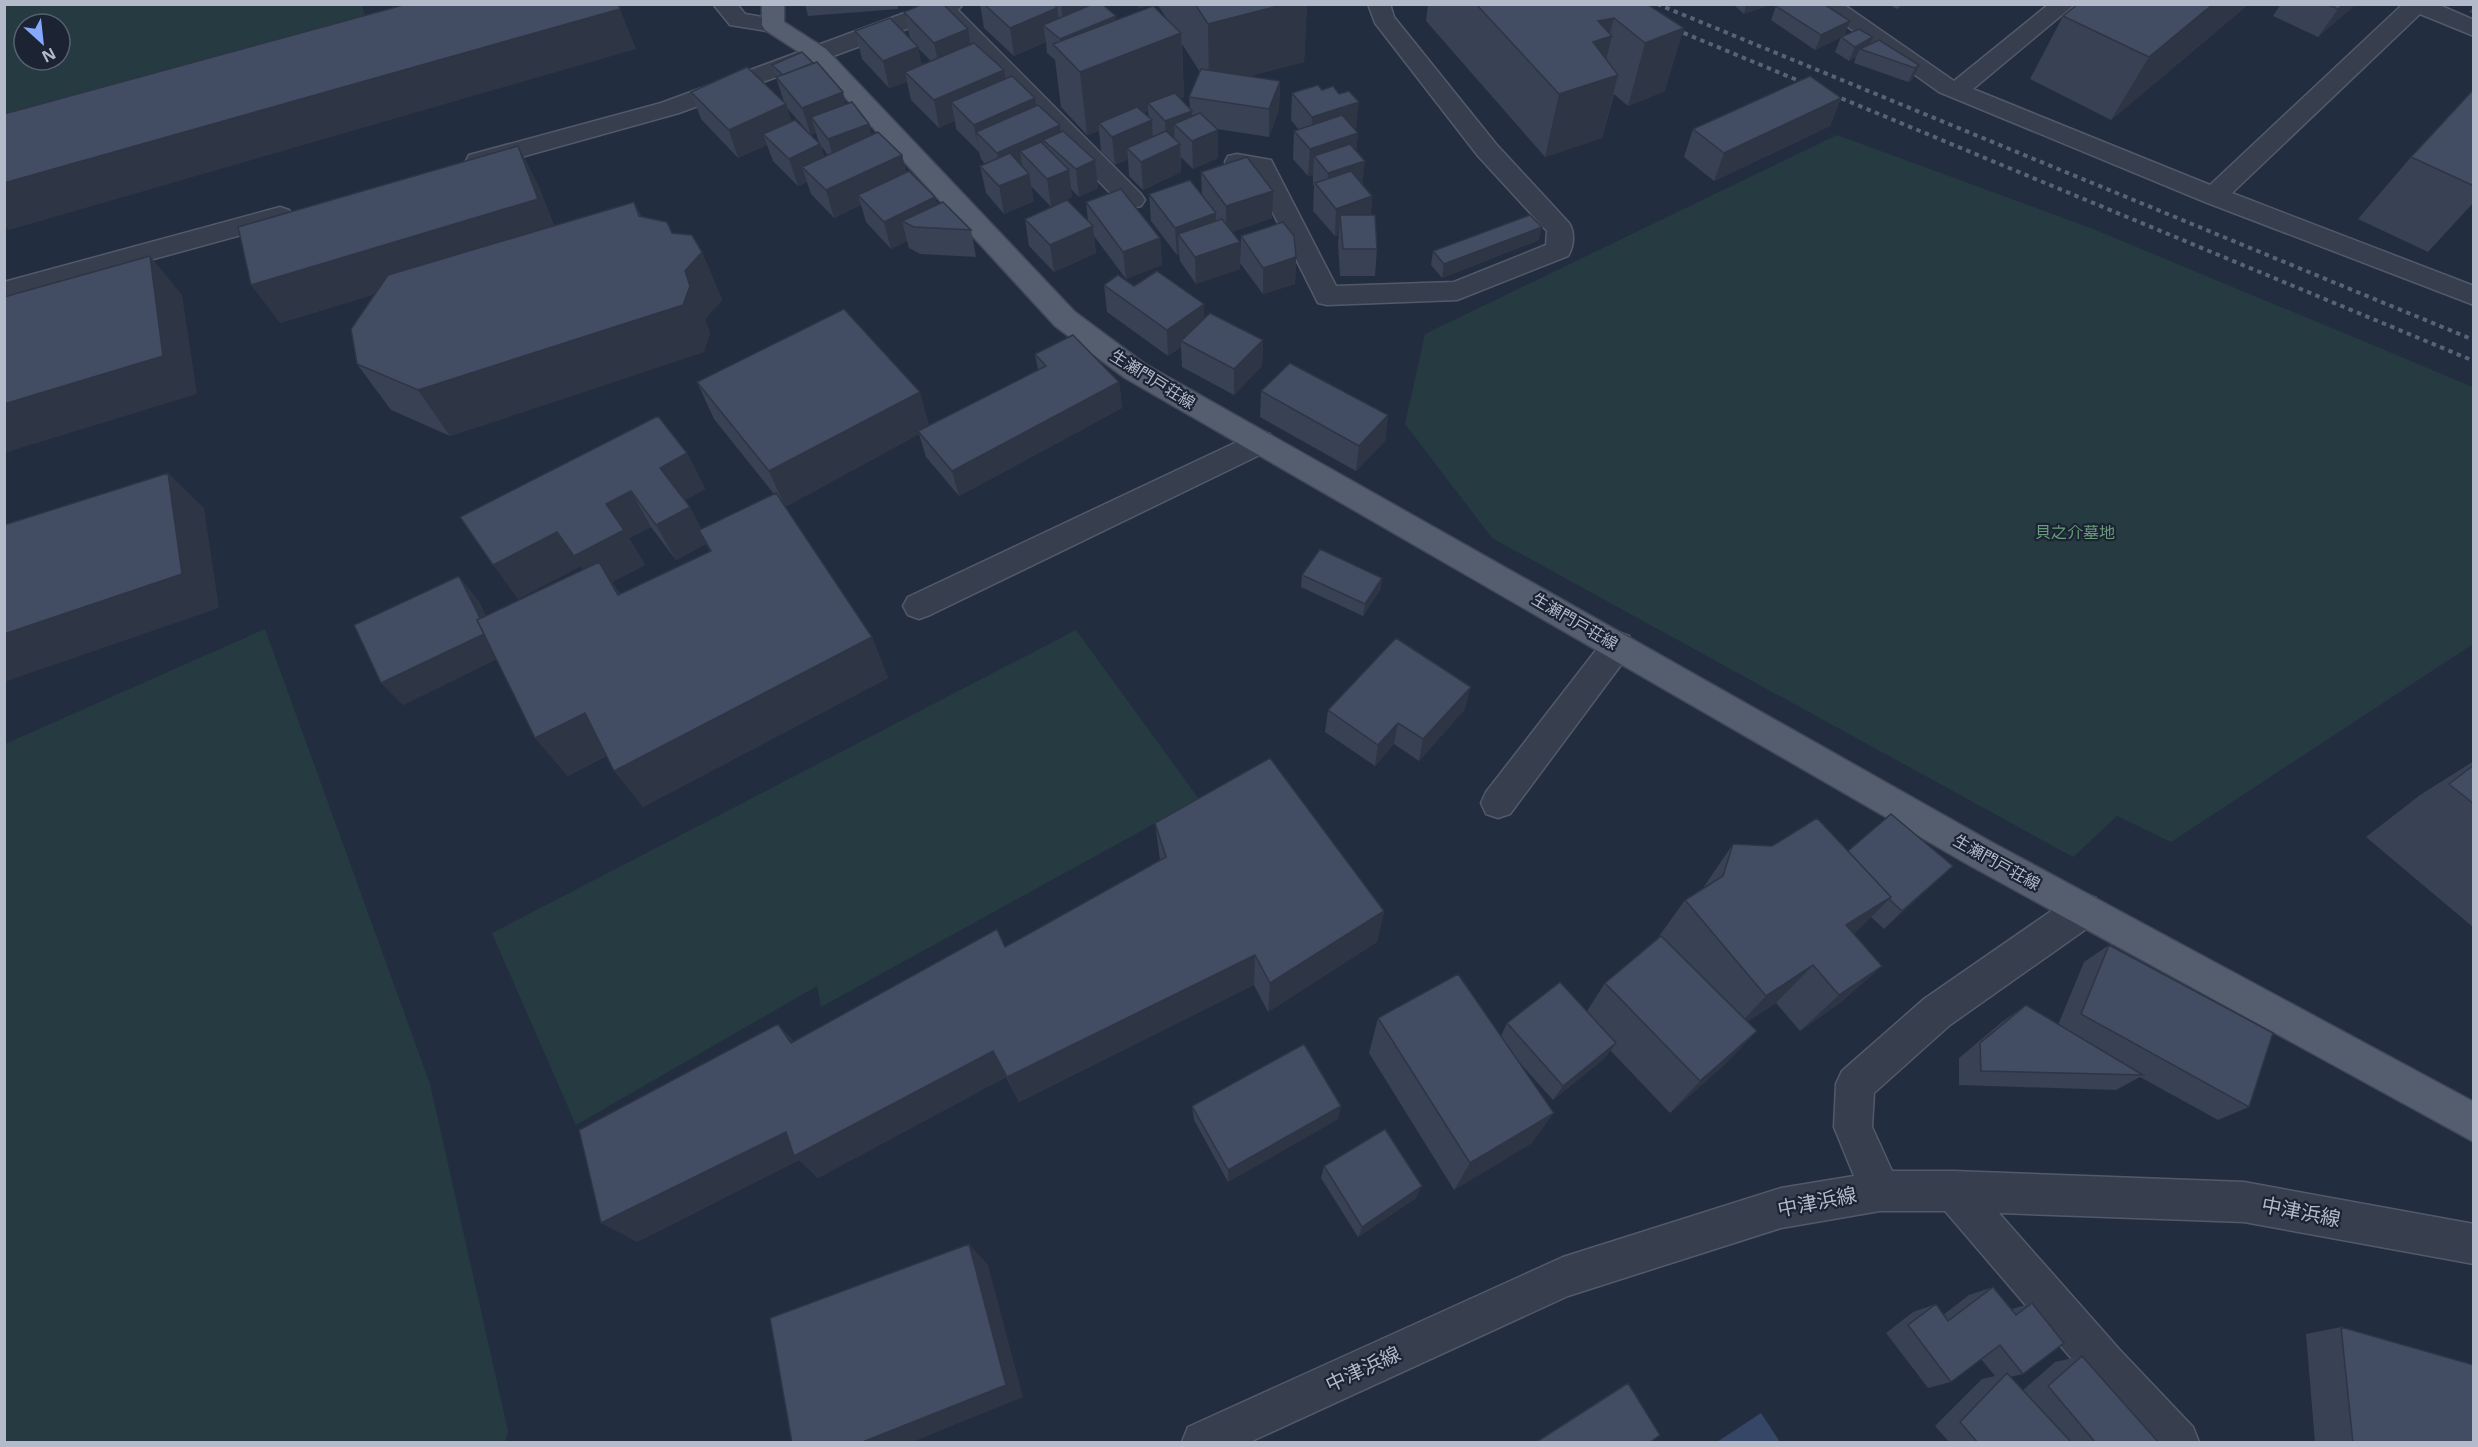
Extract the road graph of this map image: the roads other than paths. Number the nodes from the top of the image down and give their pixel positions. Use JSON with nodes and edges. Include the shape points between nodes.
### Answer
{"nodes":[{"id":1,"x":724,"y":4,"type":"edge"},
{"id":2,"x":1379,"y":4,"type":"edge"},
{"id":3,"x":1827,"y":4,"type":"edge"},
{"id":4,"x":2064,"y":4,"type":"edge"},
{"id":5,"x":2417,"y":5,"type":"edge"},
{"id":6,"x":948,"y":7,"type":"edge"},
{"id":7,"x":773,"y":15,"type":"edge"},
{"id":8,"x":2474,"y":29,"type":"edge"},
{"id":9,"x":818,"y":54,"type":"junction"},
{"id":10,"x":1956,"y":91,"type":"junction"},
{"id":11,"x":1237,"y":162,"type":"edge"},
{"id":12,"x":455,"y":168,"type":"edge"},
{"id":13,"x":2214,"y":196,"type":"junction"},
{"id":14,"x":1132,"y":200,"type":"edge"},
{"id":15,"x":307,"y":208,"type":"edge"},
{"id":16,"x":4,"y":291,"type":"edge"},
{"id":17,"x":2474,"y":296,"type":"edge"},
{"id":18,"x":1260,"y":442,"type":"junction"},
{"id":19,"x":919,"y":606,"type":"dead end"},
{"id":20,"x":1618,"y":645,"type":"junction"},
{"id":21,"x":1498,"y":803,"type":"dead end"},
{"id":22,"x":2083,"y":910,"type":"junction"},
{"id":23,"x":2472,"y":1123,"type":"edge"},
{"id":24,"x":1880,"y":1191,"type":"junction"},
{"id":25,"x":1954,"y":1191,"type":"junction"},
{"id":26,"x":2474,"y":1244,"type":"edge"},
{"id":27,"x":1203,"y":1443,"type":"edge"},
{"id":28,"x":2178,"y":1443,"type":"edge"}],
"edges":[{"from":1,"to":7,"type":"street","via":[[738,20]]},
{"from":2,"to":11,"type":"street","via":[[1383,18],[1487,150],[1560,229],[1560,250],[1457,291],[1327,296],[1262,166]]},
{"from":3,"to":10,"type":"street"},
{"from":4,"to":10,"type":"street"},
{"from":5,"to":8,"type":"street"},
{"from":5,"to":13,"type":"street"},
{"from":6,"to":9,"type":"street"},
{"from":6,"to":14,"type":"street"},
{"from":7,"to":9,"type":"main road","name":"生瀬門戸荘線"},
{"from":9,"to":12,"type":"street","via":[[670,108]]},
{"from":9,"to":18,"type":"main road","name":"生瀬門戸荘線","via":[[1065,319],[1135,370]]},
{"from":10,"to":13,"type":"street"},
{"from":13,"to":17,"type":"street"},
{"from":15,"to":16,"type":"street"},
{"from":18,"to":19,"type":"street"},
{"from":18,"to":20,"type":"main road","name":"生瀬門戸荘線"},
{"from":20,"to":21,"type":"street"},
{"from":20,"to":22,"type":"main road","name":"生瀬門戸荘線"},
{"from":22,"to":23,"type":"main road","name":"生瀬門戸荘線"},
{"from":22,"to":24,"type":"street","via":[[1937,1012],[1855,1084],[1853,1127]]},
{"from":24,"to":25,"type":"street","name":"中津浜線"},
{"from":24,"to":27,"type":"street","name":"中津浜線","via":[[1781,1208],[1563,1277]]},
{"from":25,"to":26,"type":"street","name":"中津浜線","via":[[2244,1202]]},
{"from":25,"to":28,"type":"street"}]}
